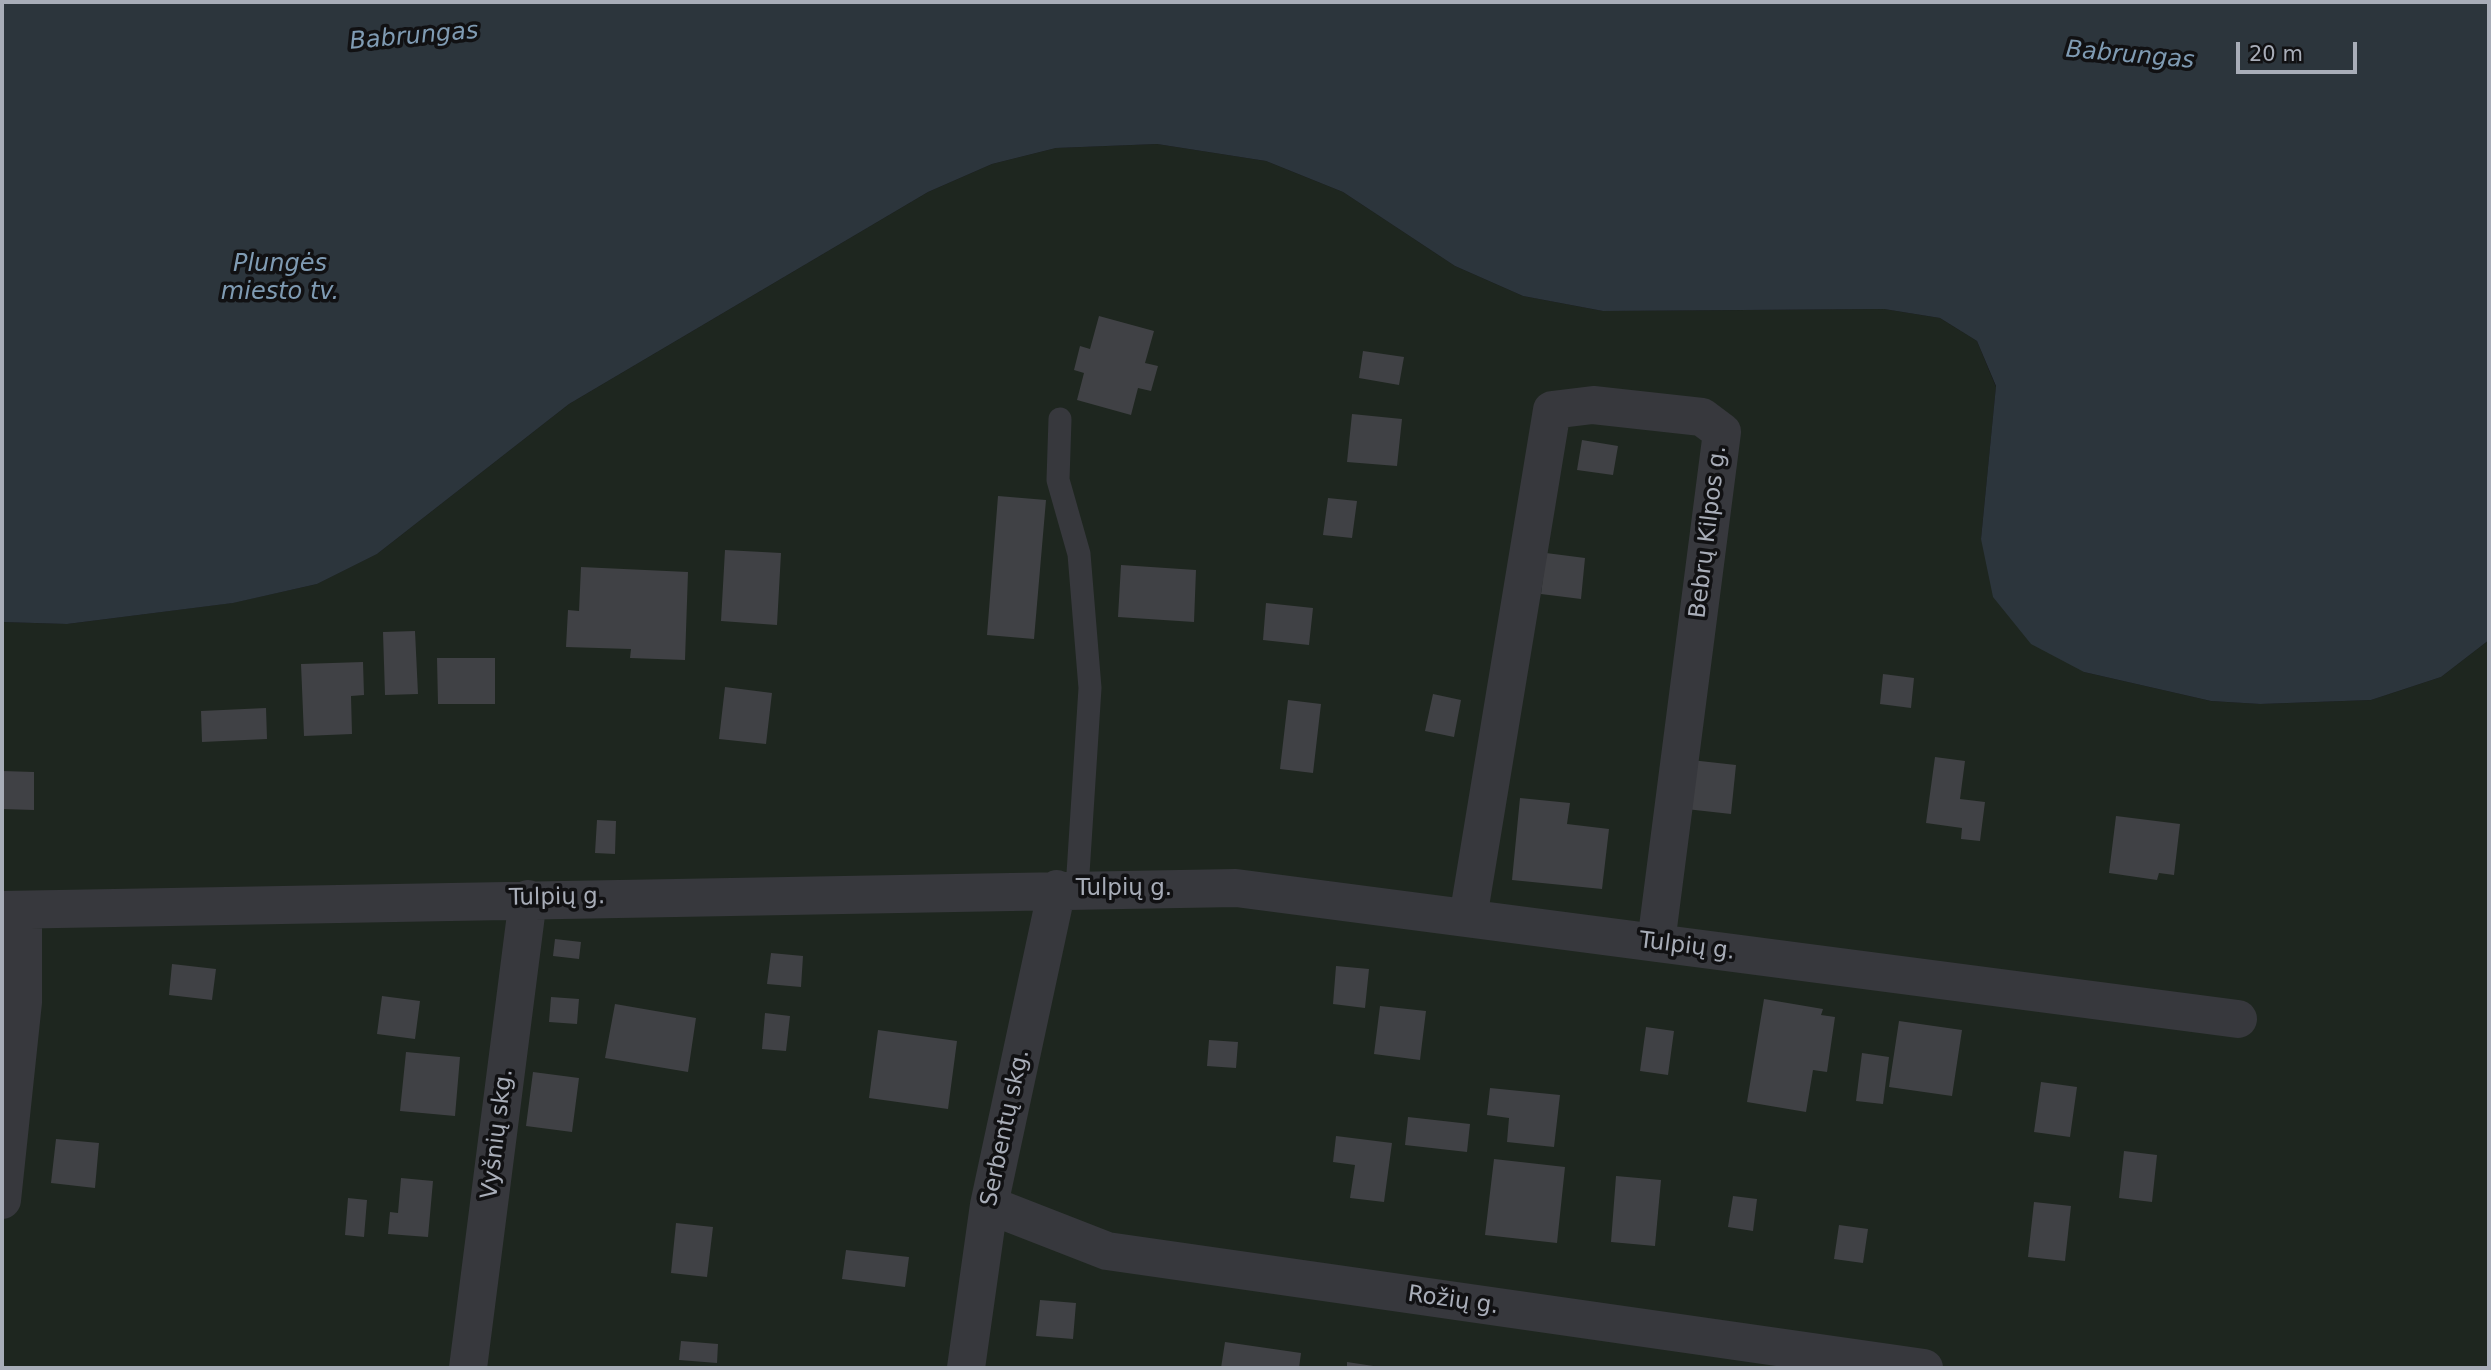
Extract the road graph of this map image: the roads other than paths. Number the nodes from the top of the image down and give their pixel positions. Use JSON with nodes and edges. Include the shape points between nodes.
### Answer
{"nodes":[{"id":1,"x":1060,"y":419,"type":"dead end"},
{"id":2,"x":1067,"y":889,"type":"junction"},
{"id":3,"x":528,"y":899,"type":"junction"},
{"id":4,"x":13,"y":910,"type":"edge"},
{"id":5,"x":1468,"y":918,"type":"junction"},
{"id":6,"x":1656,"y":943,"type":"junction"},
{"id":7,"x":2238,"y":1019,"type":"dead end"},
{"id":8,"x":2,"y":1200,"type":"edge"},
{"id":9,"x":989,"y":1205,"type":"junction"},
{"id":10,"x":468,"y":1368,"type":"edge"},
{"id":11,"x":966,"y":1368,"type":"edge"},
{"id":12,"x":1924,"y":1368,"type":"edge"}],
"edges":[{"from":1,"to":2,"type":"lane","via":[[1058,480],[1079,554],[1090,688]]},
{"from":2,"to":3,"type":"street","name":"Tulpių g."},
{"from":2,"to":5,"type":"street","name":"Tulpių g.","via":[[1236,888]]},
{"from":2,"to":9,"type":"street","name":"Serbentų skg."},
{"from":3,"to":4,"type":"street","name":"Tulpių g."},
{"from":3,"to":10,"type":"street","name":"Vyšnių skg."},
{"from":4,"to":8,"type":"street","via":[[23,1002]]},
{"from":5,"to":6,"type":"street","name":"Tulpių g."},
{"from":5,"to":6,"type":"street","name":"Bebrų Kilpos g.","via":[[1552,410],[1593,404],[1702,417],[1722,432]]},
{"from":6,"to":7,"type":"street","name":"Tulpių g."},
{"from":9,"to":11,"type":"street","name":"Serbentų skg."},
{"from":9,"to":12,"type":"street","name":"Rožių g.","via":[[1107,1251]]}]}
